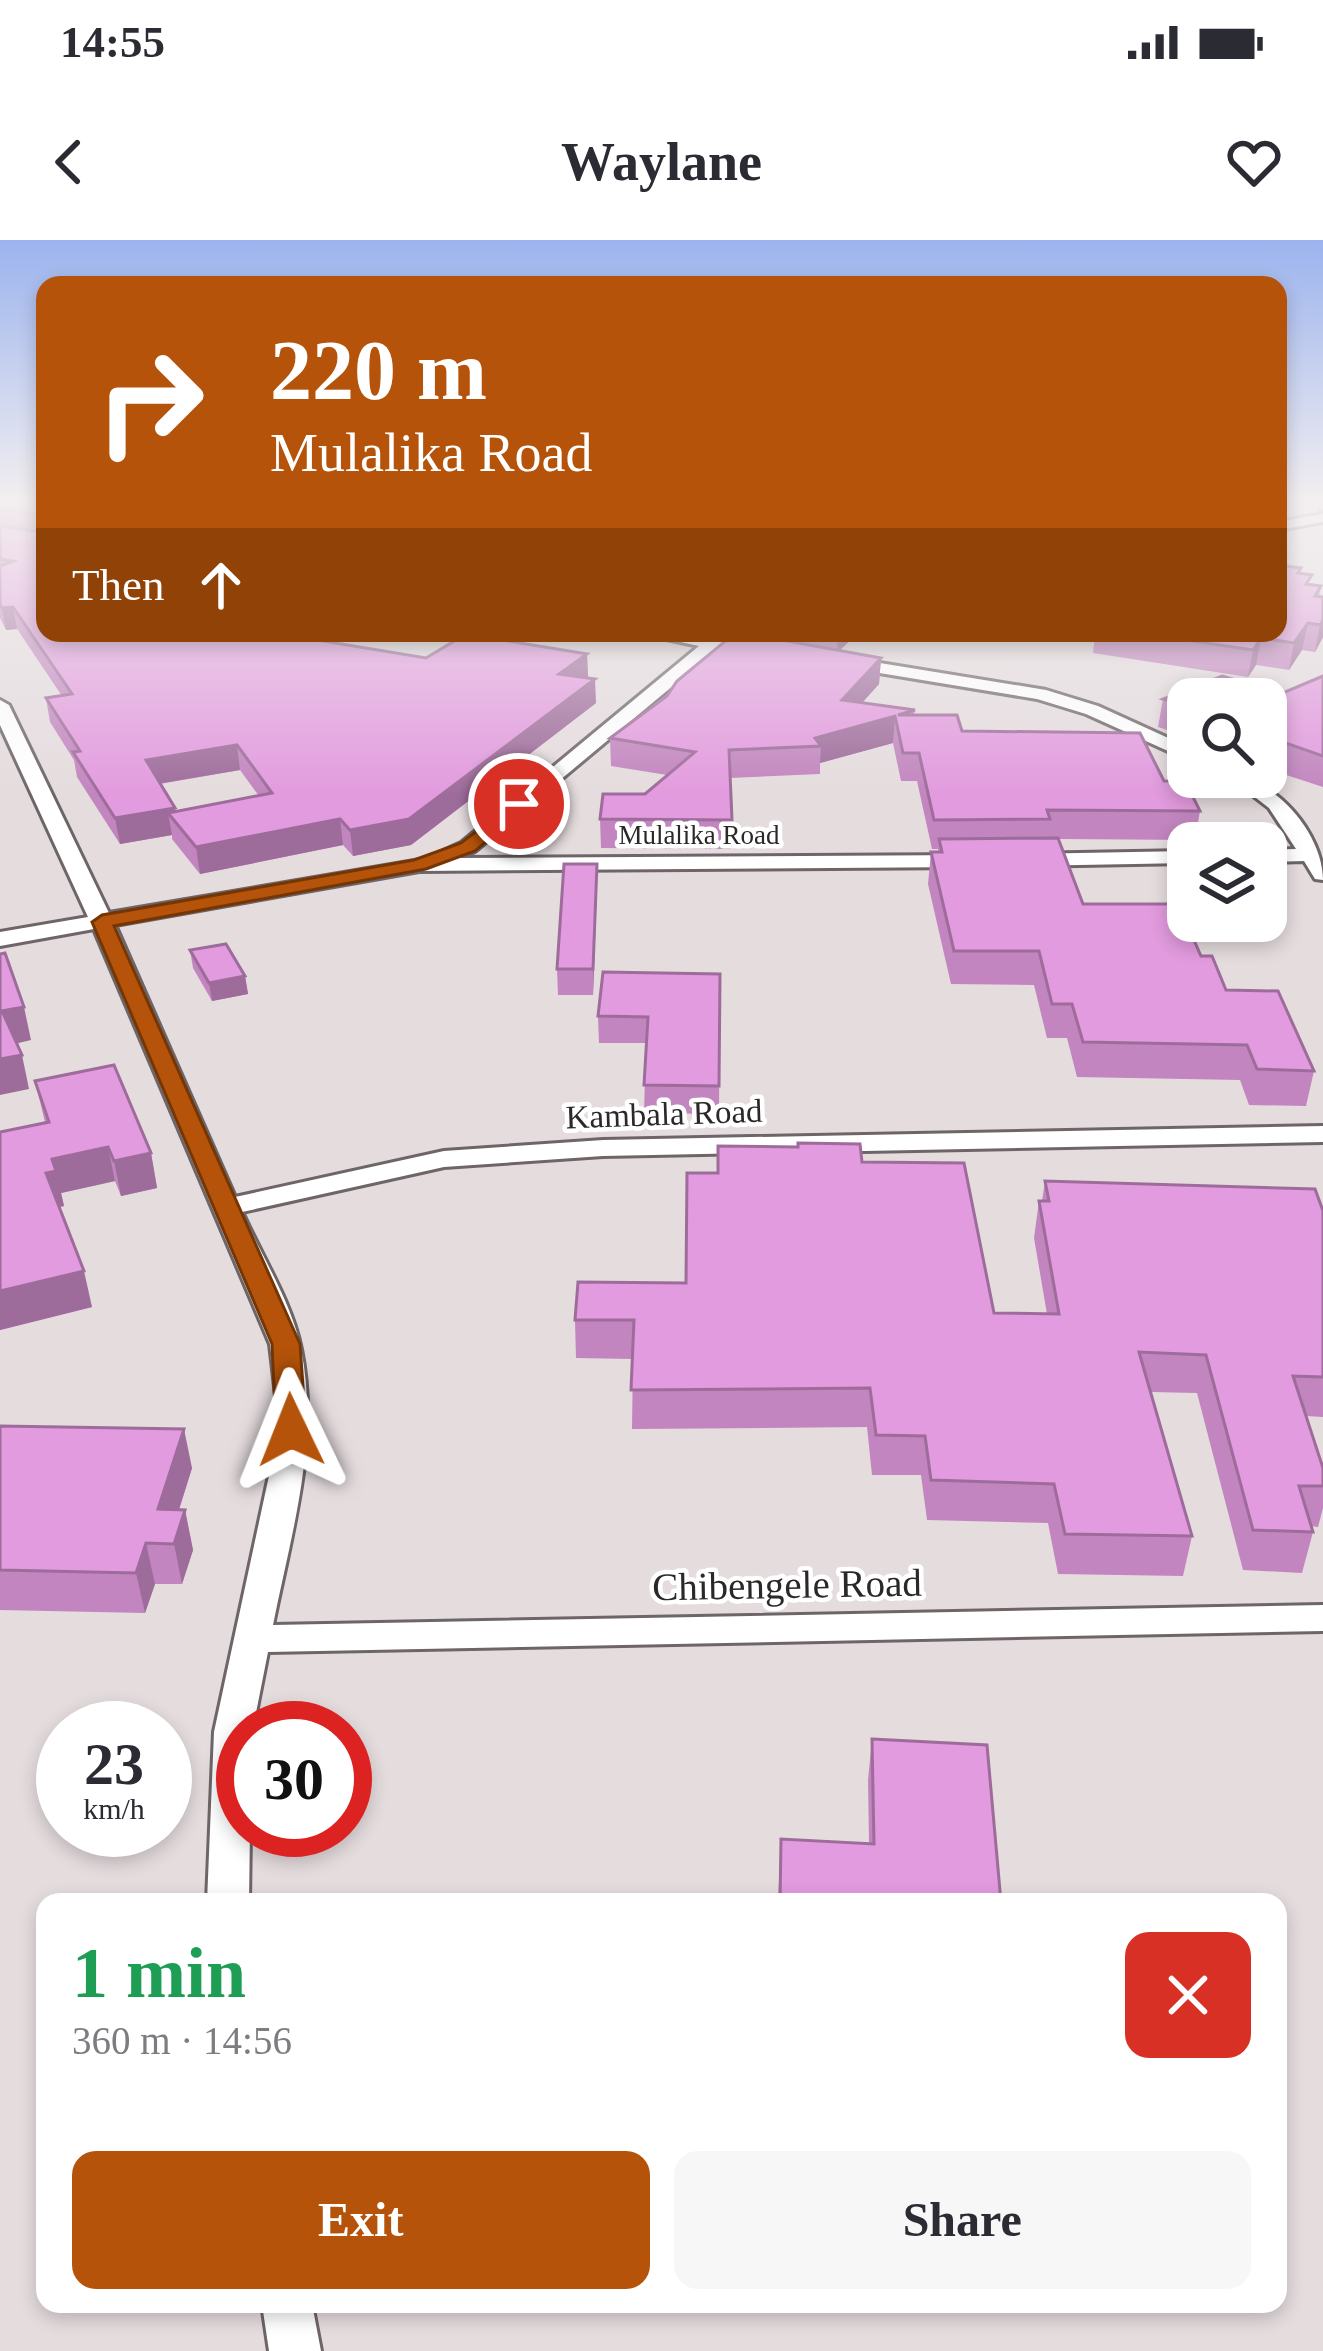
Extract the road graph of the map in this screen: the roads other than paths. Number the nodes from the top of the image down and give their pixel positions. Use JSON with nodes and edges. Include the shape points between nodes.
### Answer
{"nodes":[{"id":1,"x":715,"y":642,"type":"edge"},
{"id":2,"x":737,"y":642,"type":"edge"},
{"id":3,"x":783,"y":653,"type":"edge"},
{"id":4,"x":829,"y":660,"type":"edge"},
{"id":5,"x":0,"y":705,"type":"edge"},
{"id":6,"x":1167,"y":744,"type":"edge"},
{"id":7,"x":1268,"y":798,"type":"edge"},
{"id":8,"x":1310,"y":855,"type":"junction"},
{"id":9,"x":1287,"y":856,"type":"edge"},
{"id":10,"x":1167,"y":857,"type":"edge"},
{"id":11,"x":419,"y":865,"type":"junction"},
{"id":12,"x":1323,"y":874,"type":"edge"},
{"id":13,"x":102,"y":922,"type":"junction"},
{"id":14,"x":0,"y":939,"type":"edge"},
{"id":15,"x":1323,"y":1134,"type":"edge"},
{"id":16,"x":228,"y":1207,"type":"junction"},
{"id":17,"x":1323,"y":1618,"type":"edge"},
{"id":18,"x":253,"y":1639,"type":"junction"},
{"id":19,"x":228,"y":1893,"type":"edge"},
{"id":20,"x":289,"y":2313,"type":"edge"},
{"id":21,"x":295,"y":2351,"type":"edge"}],
"edges":[{"from":1,"to":11,"type":"street","via":[[468,847]]},
{"from":2,"to":3,"type":"street"},
{"from":4,"to":6,"type":"street","via":[[1040,694]]},
{"from":5,"to":13,"type":"street"},
{"from":7,"to":8,"type":"street"},
{"from":8,"to":9,"type":"street"},
{"from":8,"to":12,"type":"street"},
{"from":10,"to":11,"type":"street","name":"Mulalika Road"},
{"from":11,"to":13,"type":"street","name":"Mulalika Road"},
{"from":13,"to":14,"type":"street","name":"Mulalika Road"},
{"from":13,"to":16,"type":"street"},
{"from":15,"to":16,"type":"street","name":"Kambala Road","via":[[604,1148],[444,1159]]},
{"from":16,"to":18,"type":"street","via":[[286,1344],[293,1404]]},
{"from":17,"to":18,"type":"street","name":"Chibengele Road"},
{"from":18,"to":19,"type":"street","via":[[233,1732]]},
{"from":20,"to":21,"type":"street"}]}
